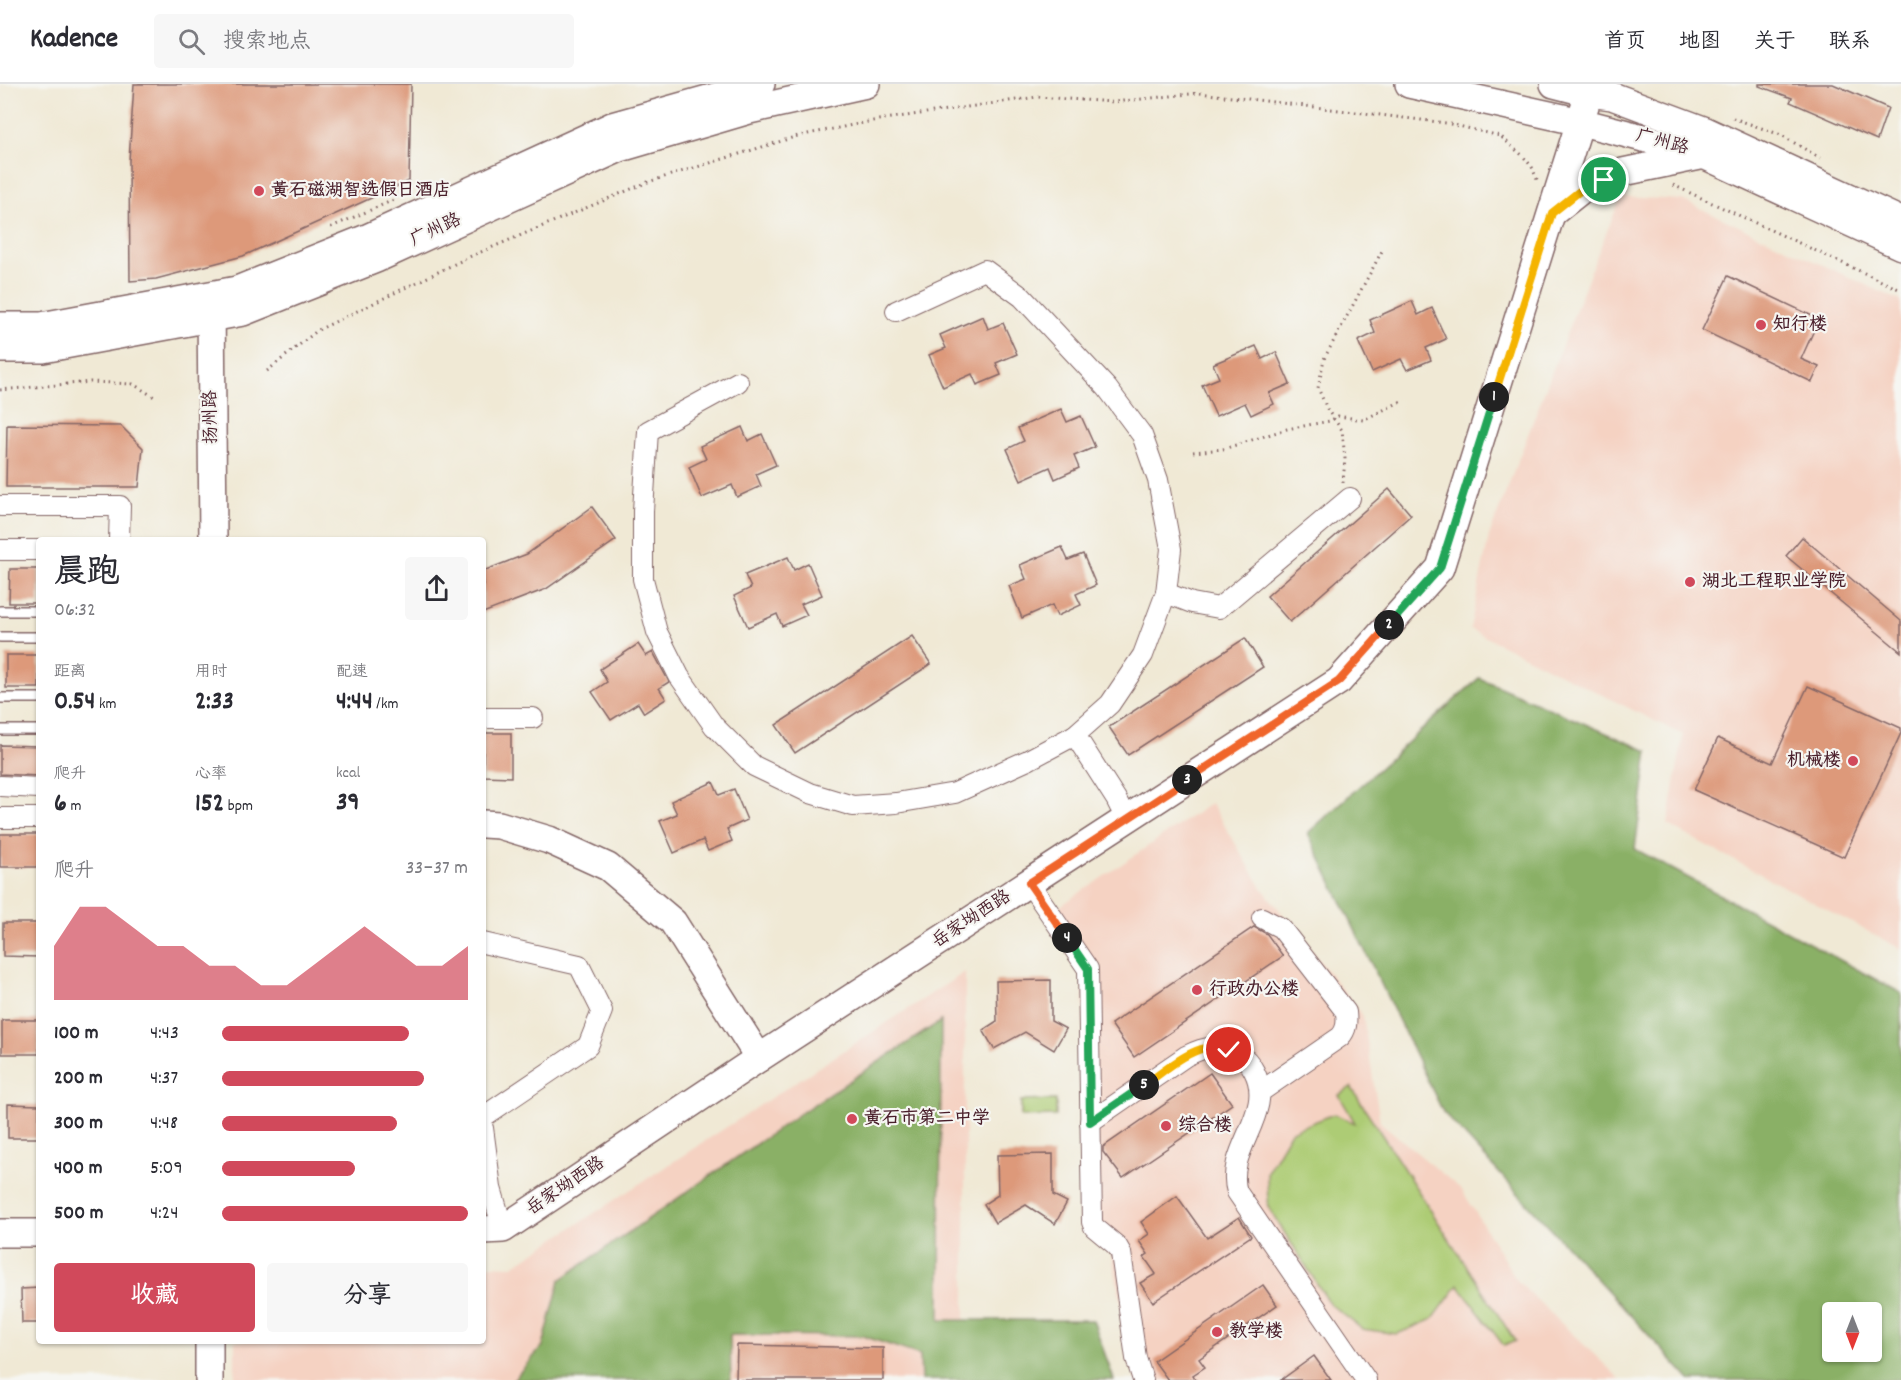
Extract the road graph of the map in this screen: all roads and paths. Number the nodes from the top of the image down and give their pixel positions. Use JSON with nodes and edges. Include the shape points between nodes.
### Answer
{"nodes":[{"id":1,"x":761,"y":84,"type":"edge"},
{"id":2,"x":866,"y":84,"type":"edge"},
{"id":3,"x":1409,"y":84,"type":"edge"},
{"id":4,"x":1554,"y":84,"type":"edge"},
{"id":5,"x":1589,"y":93,"type":"junction"},
{"id":6,"x":1581,"y":122,"type":"junction"},
{"id":7,"x":1703,"y":155,"type":"junction"},
{"id":8,"x":1667,"y":182,"type":"dead end"},
{"id":9,"x":398,"y":198,"type":"dead end"},
{"id":10,"x":1552,"y":213,"type":"junction"},
{"id":11,"x":1901,"y":220,"type":"edge"},
{"id":12,"x":323,"y":230,"type":"dead end"},
{"id":13,"x":1901,"y":246,"type":"edge"},
{"id":14,"x":1382,"y":251,"type":"dead end"},
{"id":15,"x":1901,"y":290,"type":"edge"},
{"id":16,"x":211,"y":307,"type":"junction"},
{"id":17,"x":896,"y":312,"type":"dead end"},
{"id":18,"x":0,"y":326,"type":"edge"},
{"id":19,"x":0,"y":349,"type":"edge"},
{"id":20,"x":267,"y":371,"type":"dead end"},
{"id":21,"x":738,"y":382,"type":"dead end"},
{"id":22,"x":0,"y":390,"type":"edge"},
{"id":23,"x":156,"y":398,"type":"dead end"},
{"id":24,"x":1404,"y":400,"type":"dead end"},
{"id":25,"x":1333,"y":419,"type":"junction"},
{"id":26,"x":1193,"y":452,"type":"dead end"},
{"id":27,"x":1350,"y":498,"type":"joint"},
{"id":28,"x":0,"y":506,"type":"edge"},
{"id":29,"x":119,"y":537,"type":"edge"},
{"id":30,"x":213,"y":537,"type":"edge"},
{"id":31,"x":0,"y":550,"type":"edge"},
{"id":32,"x":36,"y":550,"type":"edge"},
{"id":33,"x":1166,"y":593,"type":"junction"},
{"id":34,"x":0,"y":611,"type":"edge"},
{"id":35,"x":36,"y":611,"type":"edge"},
{"id":36,"x":0,"y":637,"type":"edge"},
{"id":37,"x":36,"y":637,"type":"edge"},
{"id":38,"x":0,"y":698,"type":"edge"},
{"id":39,"x":36,"y":698,"type":"edge"},
{"id":40,"x":486,"y":718,"type":"edge"},
{"id":41,"x":533,"y":718,"type":"dead end"},
{"id":42,"x":0,"y":730,"type":"edge"},
{"id":43,"x":36,"y":730,"type":"edge"},
{"id":44,"x":1075,"y":735,"type":"junction"},
{"id":45,"x":0,"y":786,"type":"edge"},
{"id":46,"x":36,"y":788,"type":"edge"},
{"id":47,"x":0,"y":818,"type":"edge"},
{"id":48,"x":36,"y":818,"type":"edge"},
{"id":49,"x":1126,"y":819,"type":"junction"},
{"id":50,"x":486,"y":824,"type":"edge"},
{"id":51,"x":1029,"y":883,"type":"junction"},
{"id":52,"x":1262,"y":918,"type":"dead end"},
{"id":53,"x":486,"y":944,"type":"edge"},
{"id":54,"x":759,"y":1058,"type":"junction"},
{"id":55,"x":1260,"y":1092,"type":"junction"},
{"id":56,"x":486,"y":1115,"type":"edge"},
{"id":57,"x":1090,"y":1122,"type":"junction"},
{"id":58,"x":486,"y":1150,"type":"edge"},
{"id":59,"x":493,"y":1229,"type":"edge"},
{"id":60,"x":0,"y":1233,"type":"edge"},
{"id":61,"x":36,"y":1233,"type":"edge"},
{"id":62,"x":209,"y":1344,"type":"edge"},
{"id":63,"x":209,"y":1380,"type":"edge"},
{"id":64,"x":1143,"y":1380,"type":"edge"},
{"id":65,"x":1366,"y":1380,"type":"edge"}],
"edges":[{"from":1,"to":16,"type":"main road","name":"广州路","via":[[612,126],[366,238],[237,290]]},
{"from":2,"to":16,"type":"main road","name":"广州路","via":[[749,110],[620,148],[376,259],[243,312]]},
{"from":3,"to":6,"type":"main road","name":"广州路"},
{"from":4,"to":5,"type":"main road","name":"广州路"},
{"from":5,"to":6,"type":"main road","name":"岳家坳西路"},
{"from":5,"to":11,"type":"main road","name":"广州路","via":[[1612,96],[1706,131]]},
{"from":6,"to":7,"type":"main road","name":"广州路"},
{"from":6,"to":10,"type":"main road","name":"岳家坳西路"},
{"from":7,"to":10,"type":"main road","via":[[1623,172],[1581,190]]},
{"from":7,"to":13,"type":"main road","name":"广州路"},
{"from":8,"to":15,"type":"path"},
{"from":9,"to":12,"type":"path"},
{"from":10,"to":20,"type":"path","via":[[1532,167],[1500,136],[1446,123],[1199,93],[1114,102],[1037,97],[798,136],[648,182],[469,257],[318,330]]},
{"from":10,"to":49,"type":"main road","name":"岳家坳西路","via":[[1440,568],[1339,681]]},
{"from":14,"to":25,"type":"path","via":[[1323,358],[1318,388]]},
{"from":16,"to":18,"type":"main road","name":"广州路","via":[[41,326]]},
{"from":16,"to":19,"type":"main road","name":"广州路","via":[[43,349]]},
{"from":16,"to":30,"type":"main road","name":"扬州路"},
{"from":17,"to":33,"type":"street","via":[[985,270],[1022,297],[1107,388],[1142,435],[1158,480],[1171,549]]},
{"from":21,"to":44,"type":"street","via":[[648,431],[643,579],[657,632],[680,676],[714,726],[754,766],[810,793],[853,806],[955,793]]},
{"from":22,"to":23,"type":"path","via":[[91,382],[133,384]]},
{"from":24,"to":25,"type":"path","via":[[1363,420],[1338,416]]},
{"from":25,"to":26,"type":"path","via":[[1223,449]]},
{"from":25,"to":27,"type":"path","via":[[1342,430],[1345,459],[1341,481]]},
{"from":27,"to":33,"type":"street","via":[[1219,608]]},
{"from":28,"to":29,"type":"street","via":[[120,506]]},
{"from":31,"to":32,"type":"street"},
{"from":33,"to":44,"type":"street","via":[[1143,655],[1110,704]]},
{"from":34,"to":35,"type":"lane"},
{"from":36,"to":37,"type":"lane"},
{"from":38,"to":39,"type":"lane"},
{"from":40,"to":41,"type":"street"},
{"from":42,"to":43,"type":"lane"},
{"from":44,"to":49,"type":"street"},
{"from":45,"to":46,"type":"street"},
{"from":47,"to":48,"type":"street"},
{"from":49,"to":51,"type":"main road","name":"岳家坳西路"},
{"from":50,"to":54,"type":"main road","via":[[549,840],[608,867],[665,915]]},
{"from":51,"to":54,"type":"main road","name":"岳家坳西路"},
{"from":51,"to":57,"type":"street","via":[[1088,969]]},
{"from":52,"to":55,"type":"street","via":[[1281,927],[1346,1012],[1347,1020],[1340,1037]]},
{"from":53,"to":56,"type":"street","via":[[579,965],[602,1011],[588,1046]]},
{"from":54,"to":59,"type":"main road","name":"岳家坳西路"},
{"from":55,"to":57,"type":"street","via":[[1258,1079],[1243,1057],[1229,1050],[1203,1048]]},
{"from":55,"to":65,"type":"street","via":[[1237,1161],[1237,1192]]},
{"from":57,"to":64,"type":"street","via":[[1092,1222],[1121,1253],[1136,1358]]},
{"from":58,"to":59,"type":"street"},
{"from":60,"to":61,"type":"main road"},
{"from":62,"to":63,"type":"main road"}]}
